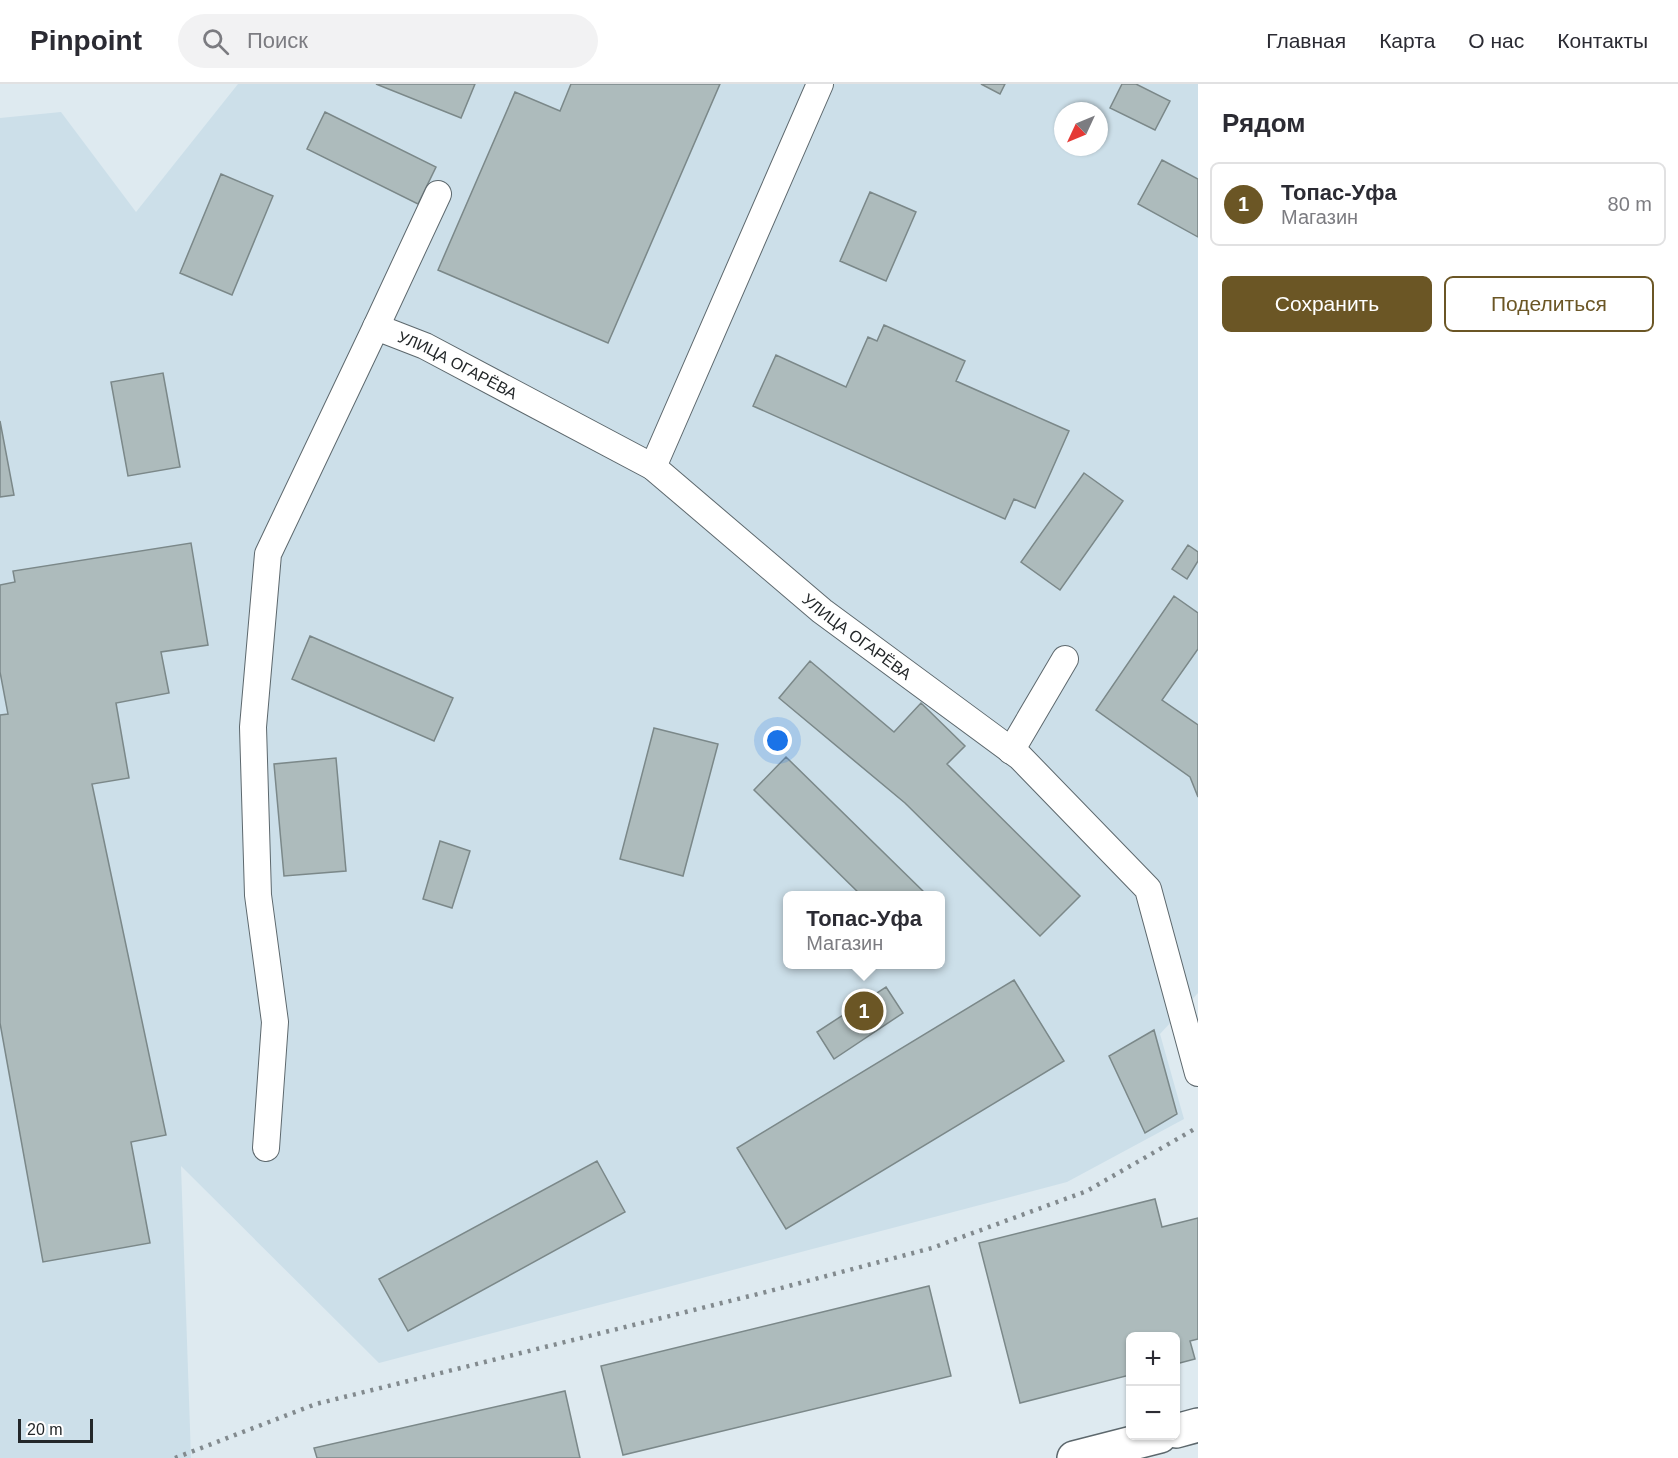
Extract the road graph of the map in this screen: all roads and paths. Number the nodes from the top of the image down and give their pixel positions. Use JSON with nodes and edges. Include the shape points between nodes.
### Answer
{"nodes":[{"id":1,"x":820,"y":84,"type":"edge"},
{"id":2,"x":438,"y":194,"type":"dead end"},
{"id":3,"x":376,"y":327,"type":"junction"},
{"id":4,"x":653,"y":467,"type":"junction"},
{"id":5,"x":1065,"y":658,"type":"dead end"},
{"id":6,"x":1011,"y":751,"type":"junction"},
{"id":7,"x":1198,"y":1073,"type":"edge"},
{"id":8,"x":266,"y":1148,"type":"dead end"},
{"id":9,"x":1198,"y":1425,"type":"edge"},
{"id":10,"x":1180,"y":1430,"type":"edge"},
{"id":11,"x":1144,"y":1440,"type":"edge"},
{"id":12,"x":1074,"y":1458,"type":"edge"}],
"edges":[{"from":1,"to":4,"type":"street"},
{"from":2,"to":3,"type":"street"},
{"from":3,"to":4,"type":"street","name":"УЛИЦА ОГАРЁВА","via":[[424,346]]},
{"from":3,"to":8,"type":"street","via":[[268,554],[254,727],[258,895],[275,1022]]},
{"from":4,"to":6,"type":"street","name":"УЛИЦА ОГАРЁВА","via":[[822,611]]},
{"from":5,"to":6,"type":"street"},
{"from":6,"to":7,"type":"street","name":"УЛИЦА ОГАРЁВА","via":[[1148,889]]},
{"from":9,"to":10,"type":"main road"},
{"from":11,"to":12,"type":"main road"}]}
